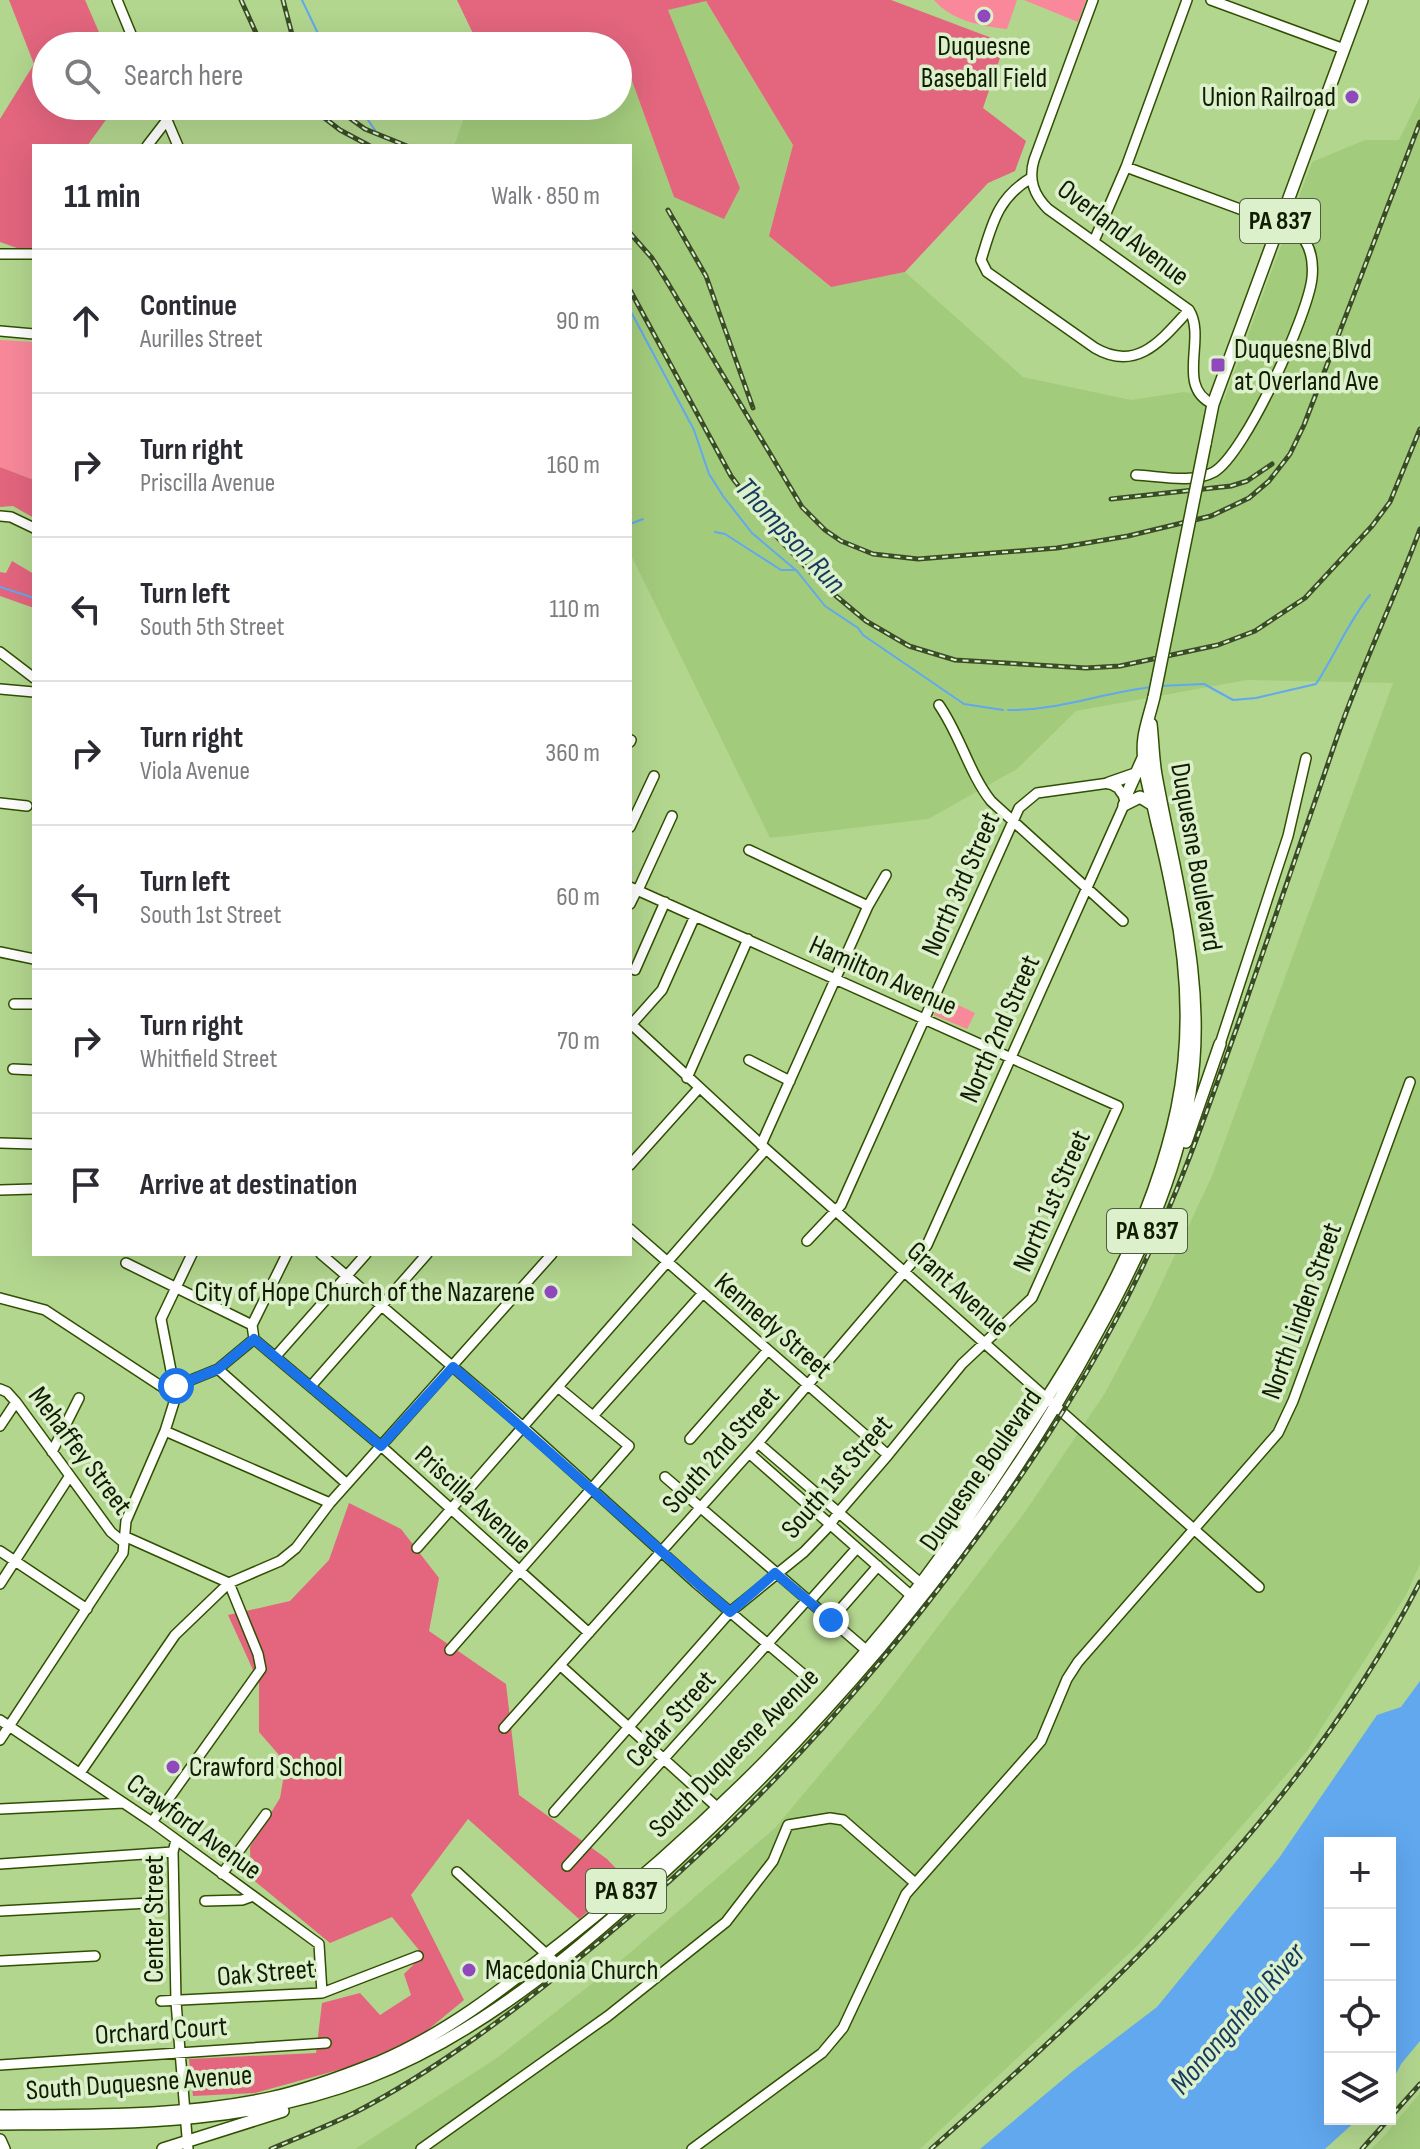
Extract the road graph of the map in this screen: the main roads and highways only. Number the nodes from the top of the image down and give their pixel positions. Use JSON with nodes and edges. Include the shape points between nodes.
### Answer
{"nodes":[{"id":1,"x":1362,"y":0,"type":"edge"},
{"id":2,"x":1150,"y":715,"type":"junction"},
{"id":3,"x":1144,"y":754,"type":"junction"},
{"id":4,"x":1136,"y":774,"type":"junction"},
{"id":5,"x":1109,"y":783,"type":"road end"},
{"id":6,"x":1153,"y":805,"type":"junction"},
{"id":7,"x":1190,"y":1042,"type":"junction"},
{"id":8,"x":1166,"y":1189,"type":"junction"},
{"id":9,"x":1151,"y":1194,"type":"junction"},
{"id":10,"x":1052,"y":1402,"type":"junction"},
{"id":11,"x":924,"y":1586,"type":"joint"},
{"id":12,"x":914,"y":1598,"type":"junction"},
{"id":13,"x":552,"y":1958,"type":"junction"},
{"id":14,"x":372,"y":2076,"type":"junction"},
{"id":15,"x":185,"y":2115,"type":"junction"},
{"id":16,"x":0,"y":2116,"type":"edge"},
{"id":17,"x":0,"y":2124,"type":"edge"},
{"id":18,"x":187,"y":2145,"type":"edge"},
{"id":19,"x":163,"y":2149,"type":"edge"}],
"edges":[{"from":1,"to":2,"type":"main road","name":"Duquesne Boulevard","number":"PA 837","bridge":true,"via":[[1213,404]]},
{"from":2,"to":3,"type":"main road","name":"Duquesne Boulevard","number":"PA 837"},
{"from":2,"to":7,"type":"main road","name":"Duquesne Boulevard","number":"PA 837","via":[[1156,779],[1191,952]]},
{"from":3,"to":4,"type":"main road"},
{"from":3,"to":6,"type":"main road","name":"Duquesne Boulevard","number":"PA 837"},
{"from":4,"to":5,"type":"main road"},
{"from":4,"to":6,"type":"main road","via":[[1124,801],[1140,797]]},
{"from":6,"to":7,"type":"main road","name":"Duquesne Boulevard","number":"PA 837","via":[[1181,939]]},
{"from":7,"to":8,"type":"main road","name":"Duquesne Boulevard","number":"PA 837","via":[[1191,1084]]},
{"from":7,"to":8,"type":"main road","via":[[1208,1048],[1220,1044]]},
{"from":7,"to":9,"type":"main road","name":"Duquesne Boulevard","number":"PA 837","via":[[1174,1124]]},
{"from":8,"to":9,"type":"main road"},
{"from":8,"to":10,"type":"main road","name":"Duquesne Boulevard","number":"PA 837","via":[[1117,1297]]},
{"from":9,"to":10,"type":"main road","name":"Duquesne Boulevard","number":"PA 837"},
{"from":10,"to":11,"type":"main road","name":"Duquesne Boulevard","number":"PA 837","via":[[1003,1487]]},
{"from":11,"to":12,"type":"main road","name":"South Duquesne Avenue","number":"PA 837"},
{"from":12,"to":13,"type":"main road","name":"South Duquesne Avenue","number":"PA 837","via":[[775,1752]]},
{"from":12,"to":13,"type":"main road","number":"PA 837","via":[[870,1660],[752,1788],[641,1893]]},
{"from":13,"to":14,"type":"main road","name":"South Duquesne Avenue","number":"PA 837","via":[[485,2015]]},
{"from":13,"to":15,"type":"main road","name":"South Duquesne Avenue","number":"PA 837","via":[[450,2025],[380,2062],[275,2097]]},
{"from":14,"to":15,"type":"main road","name":"South Duquesne Avenue","via":[[287,2104]]},
{"from":14,"to":18,"type":"main road","number":"PA 837"},
{"from":15,"to":16,"type":"main road","name":"South Duquesne Avenue","number":"PA 837"},
{"from":15,"to":17,"type":"main road","name":"South Duquesne Avenue"},
{"from":18,"to":19,"type":"main road","number":"PA 837"}]}
